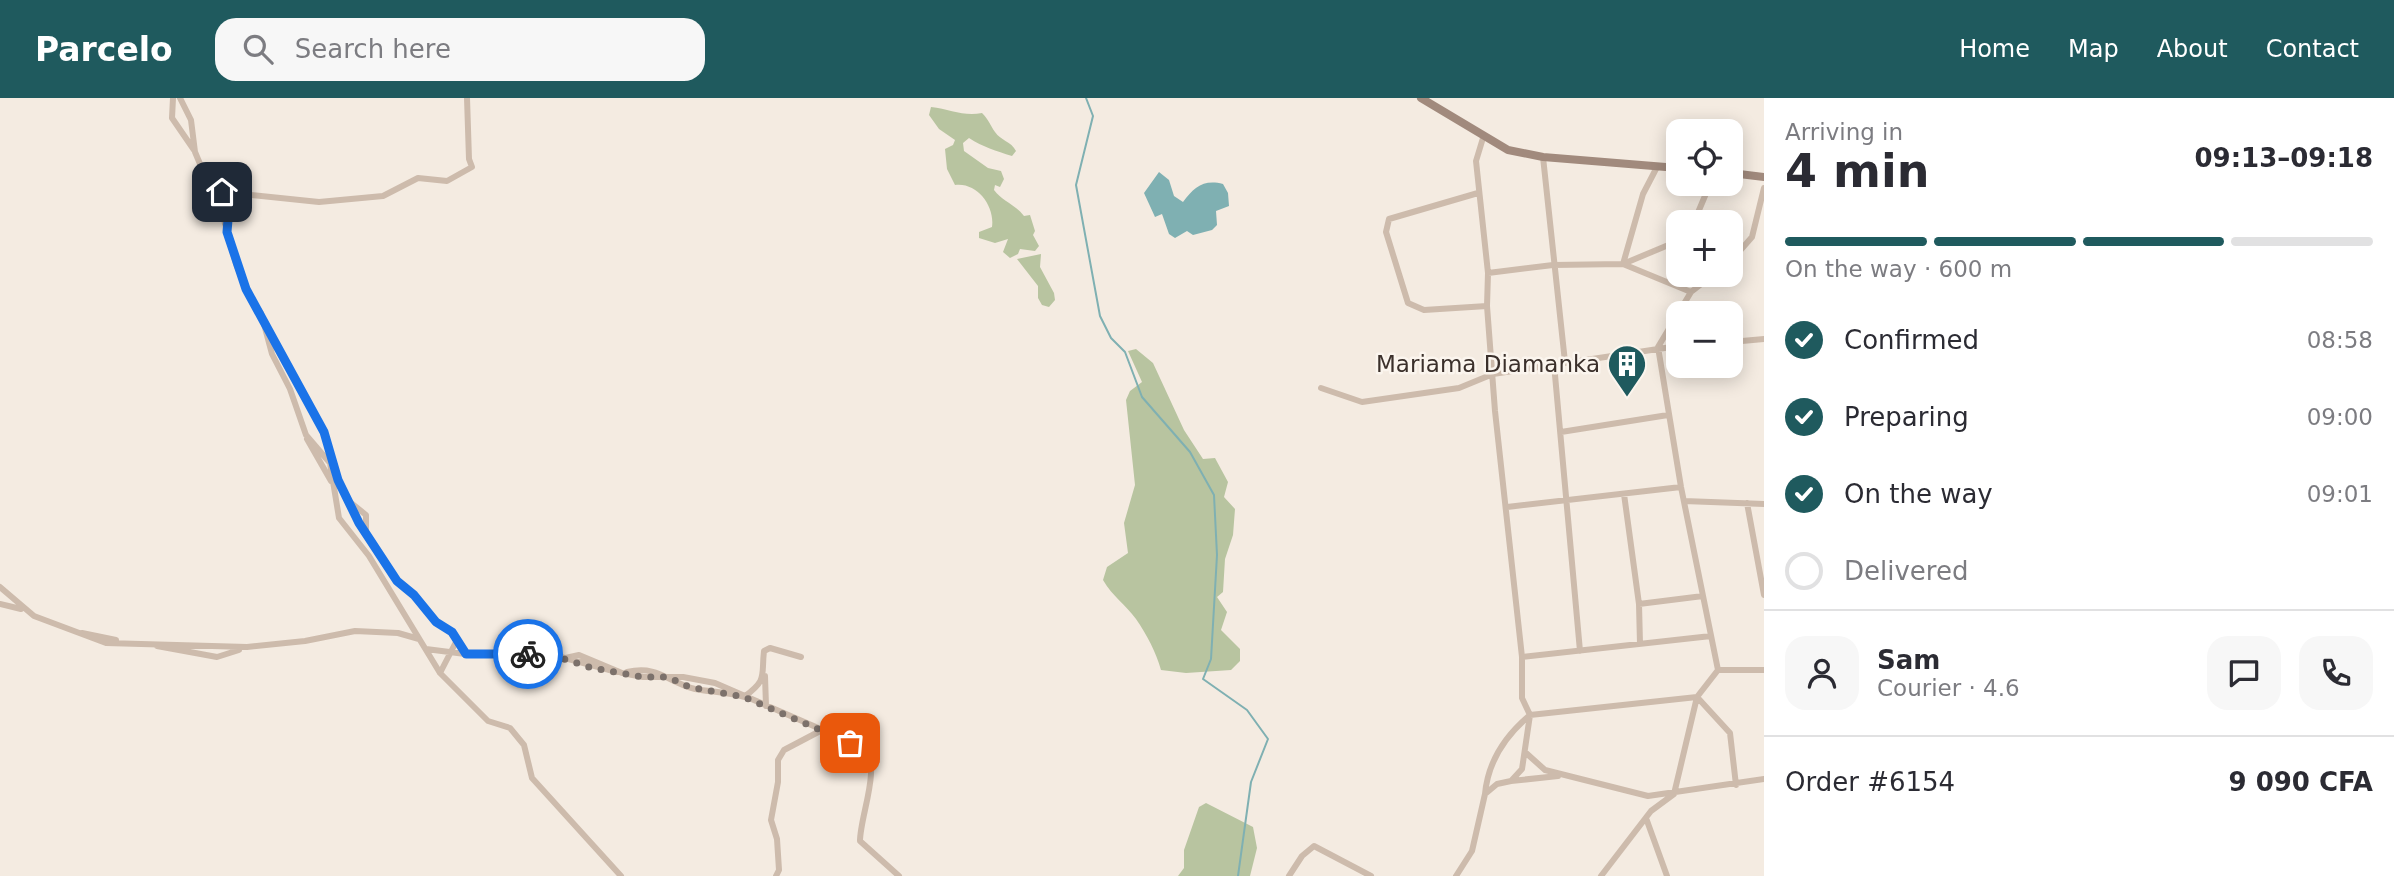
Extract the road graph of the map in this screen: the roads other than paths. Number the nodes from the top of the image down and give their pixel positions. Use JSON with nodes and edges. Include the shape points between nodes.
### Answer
{"nodes":[{"id":1,"x":173,"y":98,"type":"edge"},
{"id":2,"x":180,"y":98,"type":"edge"},
{"id":3,"x":467,"y":98,"type":"edge"},
{"id":4,"x":1421,"y":98,"type":"edge"},
{"id":5,"x":1483,"y":138,"type":"junction"},
{"id":6,"x":195,"y":152,"type":"junction"},
{"id":7,"x":1544,"y":157,"type":"junction"},
{"id":8,"x":1657,"y":167,"type":"junction"},
{"id":9,"x":1666,"y":167,"type":"edge"},
{"id":10,"x":1743,"y":174,"type":"edge"},
{"id":11,"x":1764,"y":177,"type":"edge"},
{"id":12,"x":209,"y":184,"type":"junction"},
{"id":13,"x":1764,"y":188,"type":"edge"},
{"id":14,"x":222,"y":192,"type":"junction"},
{"id":15,"x":1478,"y":193,"type":"junction"},
{"id":16,"x":227,"y":232,"type":"junction"},
{"id":17,"x":1666,"y":246,"type":"edge"},
{"id":18,"x":1743,"y":247,"type":"edge"},
{"id":19,"x":1623,"y":264,"type":"junction"},
{"id":20,"x":1553,"y":265,"type":"junction"},
{"id":21,"x":1488,"y":273,"type":"junction"},
{"id":22,"x":1697,"y":287,"type":"edge"},
{"id":23,"x":1691,"y":292,"type":"junction"},
{"id":24,"x":1487,"y":306,"type":"junction"},
{"id":25,"x":267,"y":331,"type":"junction"},
{"id":26,"x":1764,"y":339,"type":"edge"},
{"id":27,"x":1743,"y":341,"type":"edge"},
{"id":28,"x":1658,"y":347,"type":"junction"},
{"id":29,"x":1666,"y":347,"type":"edge"},
{"id":30,"x":1565,"y":362,"type":"junction"},
{"id":31,"x":1554,"y":364,"type":"junction"},
{"id":32,"x":1493,"y":374,"type":"junction"},
{"id":33,"x":1321,"y":388,"type":"dead end"},
{"id":34,"x":1668,"y":415,"type":"junction"},
{"id":35,"x":1561,"y":432,"type":"junction"},
{"id":36,"x":1681,"y":487,"type":"junction"},
{"id":37,"x":1624,"y":494,"type":"junction"},
{"id":38,"x":1684,"y":501,"type":"junction"},
{"id":39,"x":1566,"y":502,"type":"junction"},
{"id":40,"x":1747,"y":503,"type":"junction"},
{"id":41,"x":1764,"y":504,"type":"edge"},
{"id":42,"x":1507,"y":507,"type":"junction"},
{"id":43,"x":0,"y":587,"type":"edge"},
{"id":44,"x":1764,"y":595,"type":"edge"},
{"id":45,"x":1703,"y":596,"type":"junction"},
{"id":46,"x":0,"y":604,"type":"edge"},
{"id":47,"x":1639,"y":604,"type":"junction"},
{"id":48,"x":23,"y":610,"type":"junction"},
{"id":49,"x":1711,"y":636,"type":"junction"},
{"id":50,"x":420,"y":639,"type":"junction"},
{"id":51,"x":457,"y":640,"type":"junction"},
{"id":52,"x":1640,"y":644,"type":"junction"},
{"id":53,"x":426,"y":649,"type":"junction"},
{"id":54,"x":1580,"y":651,"type":"junction"},
{"id":55,"x":449,"y":654,"type":"junction"},
{"id":56,"x":466,"y":654,"type":"junction"},
{"id":57,"x":801,"y":657,"type":"dead end"},
{"id":58,"x":1522,"y":657,"type":"junction"},
{"id":59,"x":1718,"y":670,"type":"junction"},
{"id":60,"x":1764,"y":670,"type":"edge"},
{"id":61,"x":440,"y":673,"type":"junction"},
{"id":62,"x":765,"y":674,"type":"junction"},
{"id":63,"x":744,"y":697,"type":"junction"},
{"id":64,"x":1697,"y":697,"type":"junction"},
{"id":65,"x":766,"y":706,"type":"junction"},
{"id":66,"x":1531,"y":715,"type":"junction"},
{"id":67,"x":822,"y":730,"type":"junction"},
{"id":68,"x":1525,"y":752,"type":"junction"},
{"id":69,"x":1560,"y":775,"type":"junction"},
{"id":70,"x":1764,"y":779,"type":"edge"},
{"id":71,"x":1511,"y":781,"type":"junction"},
{"id":72,"x":1736,"y":785,"type":"junction"},
{"id":73,"x":1674,"y":793,"type":"junction"},
{"id":74,"x":1485,"y":794,"type":"junction"},
{"id":75,"x":1646,"y":818,"type":"junction"},
{"id":76,"x":621,"y":876,"type":"edge"},
{"id":77,"x":776,"y":876,"type":"edge"},
{"id":78,"x":899,"y":876,"type":"edge"},
{"id":79,"x":1289,"y":876,"type":"edge"},
{"id":80,"x":1371,"y":876,"type":"edge"},
{"id":81,"x":1456,"y":876,"type":"edge"},
{"id":82,"x":1601,"y":876,"type":"edge"},
{"id":83,"x":1667,"y":876,"type":"edge"}],
"edges":[{"from":1,"to":6,"type":"street","via":[[172,118]]},
{"from":2,"to":6,"type":"street","via":[[195,133]]},
{"from":3,"to":14,"type":"street","via":[[472,167],[447,181],[418,178],[383,196],[318,202]]},
{"from":4,"to":5,"type":"main road"},
{"from":5,"to":7,"type":"main road","via":[[1508,150]]},
{"from":5,"to":15,"type":"street","via":[[1476,161]]},
{"from":6,"to":12,"type":"street"},
{"from":7,"to":8,"type":"main road"},
{"from":7,"to":20,"type":"street"},
{"from":8,"to":9,"type":"main road"},
{"from":8,"to":19,"type":"street","via":[[1643,194]]},
{"from":10,"to":11,"type":"main road"},
{"from":12,"to":14,"type":"street"},
{"from":12,"to":16,"type":"street","via":[[222,207]]},
{"from":13,"to":18,"type":"street","via":[[1752,237]]},
{"from":14,"to":16,"type":"street","via":[[229,208]]},
{"from":15,"to":21,"type":"street"},
{"from":15,"to":24,"type":"street","via":[[1389,219],[1386,232],[1408,303],[1424,310]]},
{"from":16,"to":25,"type":"street","via":[[246,289]]},
{"from":17,"to":19,"type":"street"},
{"from":19,"to":20,"type":"street"},
{"from":19,"to":23,"type":"street"},
{"from":20,"to":21,"type":"street"},
{"from":20,"to":30,"type":"street"},
{"from":21,"to":24,"type":"street"},
{"from":22,"to":23,"type":"street"},
{"from":23,"to":28,"type":"street"},
{"from":24,"to":32,"type":"street"},
{"from":25,"to":50,"type":"street","via":[[306,435],[330,463],[339,518],[369,556]]},
{"from":25,"to":51,"type":"street","via":[[324,432],[338,480],[350,502],[366,514],[366,534],[397,581]]},
{"from":26,"to":27,"type":"street"},
{"from":28,"to":29,"type":"street"},
{"from":28,"to":30,"type":"street"},
{"from":28,"to":34,"type":"street"},
{"from":30,"to":31,"type":"street"},
{"from":31,"to":32,"type":"street"},
{"from":31,"to":35,"type":"street"},
{"from":32,"to":33,"type":"street","via":[[1459,388],[1362,402]]},
{"from":32,"to":42,"type":"street"},
{"from":34,"to":35,"type":"street"},
{"from":34,"to":36,"type":"street"},
{"from":35,"to":39,"type":"street"},
{"from":36,"to":37,"type":"street"},
{"from":36,"to":38,"type":"street"},
{"from":37,"to":39,"type":"street"},
{"from":37,"to":47,"type":"street"},
{"from":38,"to":40,"type":"street"},
{"from":38,"to":45,"type":"street"},
{"from":39,"to":42,"type":"street"},
{"from":39,"to":54,"type":"street"},
{"from":40,"to":41,"type":"street"},
{"from":40,"to":44,"type":"street"},
{"from":42,"to":58,"type":"street"},
{"from":43,"to":48,"type":"street"},
{"from":45,"to":47,"type":"street"},
{"from":45,"to":49,"type":"street"},
{"from":46,"to":48,"type":"street"},
{"from":47,"to":52,"type":"street"},
{"from":48,"to":50,"type":"street","via":[[73,632],[217,657],[247,647],[355,631],[398,632]]},
{"from":49,"to":52,"type":"street"},
{"from":49,"to":59,"type":"street"},
{"from":50,"to":53,"type":"street"},
{"from":51,"to":55,"type":"street"},
{"from":51,"to":56,"type":"street"},
{"from":52,"to":54,"type":"street"},
{"from":53,"to":55,"type":"street"},
{"from":53,"to":61,"type":"street"},
{"from":54,"to":58,"type":"street"},
{"from":55,"to":56,"type":"street"},
{"from":55,"to":61,"type":"street"},
{"from":56,"to":63,"type":"street","via":[[546,653],[622,673],[657,671],[689,687]]},
{"from":57,"to":62,"type":"street","via":[[770,648],[764,651]]},
{"from":58,"to":66,"type":"street","via":[[1522,698]]},
{"from":59,"to":60,"type":"street"},
{"from":59,"to":64,"type":"street"},
{"from":61,"to":76,"type":"street","via":[[488,721],[510,728],[524,745],[532,778]]},
{"from":62,"to":63,"type":"street","via":[[759,686]]},
{"from":62,"to":65,"type":"street"},
{"from":63,"to":65,"type":"street"},
{"from":64,"to":66,"type":"street"},
{"from":64,"to":72,"type":"street","via":[[1730,733]]},
{"from":64,"to":73,"type":"street"},
{"from":65,"to":67,"type":"street"},
{"from":66,"to":68,"type":"street"},
{"from":66,"to":74,"type":"street","via":[[1517,725],[1487,772]]},
{"from":67,"to":77,"type":"street","via":[[784,750],[778,760],[771,820],[777,839]]},
{"from":67,"to":78,"type":"street","via":[[870,754],[872,774],[860,841]]},
{"from":68,"to":69,"type":"street","via":[[1545,770]]},
{"from":68,"to":71,"type":"street","via":[[1522,769]]},
{"from":69,"to":71,"type":"street"},
{"from":69,"to":73,"type":"street","via":[[1648,796]]},
{"from":70,"to":72,"type":"street"},
{"from":71,"to":74,"type":"street","via":[[1497,784]]},
{"from":72,"to":73,"type":"street"},
{"from":73,"to":75,"type":"street"},
{"from":74,"to":81,"type":"street","via":[[1472,851]]},
{"from":75,"to":82,"type":"street"},
{"from":75,"to":83,"type":"street"},
{"from":79,"to":80,"type":"street","via":[[1314,846]]}]}
